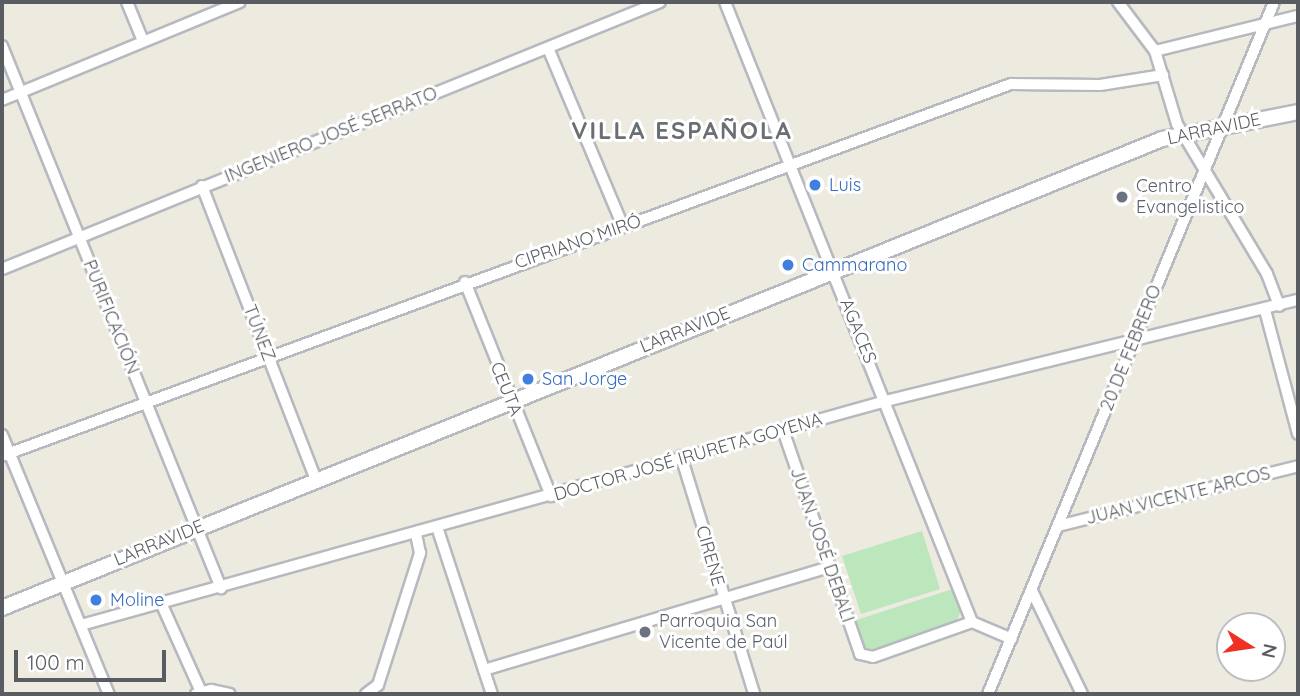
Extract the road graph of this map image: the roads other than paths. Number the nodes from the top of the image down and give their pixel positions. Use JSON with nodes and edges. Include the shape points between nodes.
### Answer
{"nodes":[{"id":1,"x":127,"y":2,"type":"edge"},
{"id":2,"x":240,"y":2,"type":"edge"},
{"id":3,"x":660,"y":2,"type":"edge"},
{"id":4,"x":725,"y":2,"type":"edge"},
{"id":5,"x":1118,"y":2,"type":"edge"},
{"id":6,"x":1274,"y":2,"type":"edge"},
{"id":7,"x":1298,"y":16,"type":"edge"},
{"id":8,"x":1265,"y":24,"type":"junction"},
{"id":9,"x":143,"y":41,"type":"junction"},
{"id":10,"x":2,"y":46,"type":"edge"},
{"id":11,"x":548,"y":48,"type":"junction"},
{"id":12,"x":1155,"y":51,"type":"junction"},
{"id":13,"x":1163,"y":75,"type":"junction"},
{"id":14,"x":21,"y":92,"type":"junction"},
{"id":15,"x":2,"y":100,"type":"edge"},
{"id":16,"x":1298,"y":112,"type":"edge"},
{"id":17,"x":1223,"y":125,"type":"junction"},
{"id":18,"x":1182,"y":133,"type":"junction"},
{"id":19,"x":790,"y":166,"type":"junction"},
{"id":20,"x":1203,"y":172,"type":"junction"},
{"id":21,"x":202,"y":186,"type":"junction"},
{"id":22,"x":624,"y":226,"type":"junction"},
{"id":23,"x":78,"y":237,"type":"junction"},
{"id":24,"x":2,"y":269,"type":"edge"},
{"id":25,"x":833,"y":270,"type":"junction"},
{"id":26,"x":464,"y":282,"type":"junction"},
{"id":27,"x":1298,"y":300,"type":"edge"},
{"id":28,"x":1279,"y":306,"type":"junction"},
{"id":29,"x":1265,"y":310,"type":"junction"},
{"id":30,"x":1136,"y":337,"type":"junction"},
{"id":31,"x":268,"y":356,"type":"junction"},
{"id":32,"x":510,"y":401,"type":"junction"},
{"id":33,"x":886,"y":401,"type":"junction"},
{"id":34,"x":145,"y":402,"type":"junction"},
{"id":35,"x":783,"y":430,"type":"junction"},
{"id":36,"x":1298,"y":434,"type":"edge"},
{"id":37,"x":2,"y":435,"type":"edge"},
{"id":38,"x":5,"y":455,"type":"edge"},
{"id":39,"x":681,"y":456,"type":"junction"},
{"id":40,"x":1298,"y":466,"type":"edge"},
{"id":41,"x":316,"y":480,"type":"junction"},
{"id":42,"x":551,"y":496,"type":"junction"},
{"id":43,"x":1058,"y":526,"type":"junction"},
{"id":44,"x":197,"y":527,"type":"junction"},
{"id":45,"x":437,"y":527,"type":"junction"},
{"id":46,"x":416,"y":534,"type":"junction"},
{"id":47,"x":827,"y":568,"type":"junction"},
{"id":48,"x":63,"y":583,"type":"junction"},
{"id":49,"x":221,"y":588,"type":"junction"},
{"id":50,"x":1032,"y":591,"type":"junction"},
{"id":51,"x":722,"y":598,"type":"junction"},
{"id":52,"x":162,"y":606,"type":"junction"},
{"id":53,"x":2,"y":607,"type":"edge"},
{"id":54,"x":972,"y":622,"type":"junction"},
{"id":55,"x":80,"y":625,"type":"junction"},
{"id":56,"x":1012,"y":639,"type":"junction"},
{"id":57,"x":484,"y":670,"type":"junction"},
{"id":58,"x":379,"y":689,"type":"edge"},
{"id":59,"x":199,"y":693,"type":"edge"},
{"id":60,"x":109,"y":694,"type":"edge"},
{"id":61,"x":230,"y":694,"type":"edge"},
{"id":62,"x":366,"y":694,"type":"edge"},
{"id":63,"x":492,"y":694,"type":"edge"},
{"id":64,"x":754,"y":694,"type":"edge"},
{"id":65,"x":988,"y":694,"type":"edge"},
{"id":66,"x":1082,"y":694,"type":"edge"}],
"edges":[{"from":1,"to":9,"type":"street"},
{"from":2,"to":9,"type":"street"},
{"from":3,"to":11,"type":"street","name":"INGENIERO JOSÉ SERRATO"},
{"from":4,"to":19,"type":"street","name":"AGACES"},
{"from":5,"to":12,"type":"street"},
{"from":6,"to":8,"type":"street","name":"20 DE FEBRERO"},
{"from":7,"to":8,"type":"street"},
{"from":8,"to":12,"type":"street"},
{"from":8,"to":17,"type":"street","name":"20 DE FEBRERO"},
{"from":9,"to":14,"type":"street"},
{"from":10,"to":14,"type":"street","name":"PURIFICACIÓN"},
{"from":11,"to":21,"type":"street","name":"INGENIERO JOSÉ SERRATO"},
{"from":11,"to":22,"type":"street"},
{"from":12,"to":13,"type":"street"},
{"from":13,"to":18,"type":"street"},
{"from":13,"to":19,"type":"street","name":"CIPRIANO MIRÓ","via":[[1100,85],[1011,84]]},
{"from":14,"to":15,"type":"street"},
{"from":14,"to":23,"type":"street","name":"PURIFICACIÓN"},
{"from":16,"to":17,"type":"street","name":"LARRAVIDE"},
{"from":17,"to":18,"type":"street","name":"LARRAVIDE"},
{"from":17,"to":20,"type":"street","name":"20 DE FEBRERO"},
{"from":18,"to":20,"type":"street"},
{"from":18,"to":25,"type":"street","name":"LARRAVIDE"},
{"from":19,"to":22,"type":"street","name":"CIPRIANO MIRÓ"},
{"from":19,"to":25,"type":"street","name":"AGACES"},
{"from":20,"to":28,"type":"street","via":[[1267,274]]},
{"from":20,"to":30,"type":"street","name":"20 DE FEBRERO"},
{"from":21,"to":23,"type":"street","name":"INGENIERO JOSÉ SERRATO"},
{"from":21,"to":31,"type":"street","name":"TÚNEZ"},
{"from":22,"to":26,"type":"street","name":"CIPRIANO MIRÓ"},
{"from":23,"to":24,"type":"street","name":"INGENIERO JOSÉ SERRATO"},
{"from":23,"to":34,"type":"street","name":"PURIFICACIÓN"},
{"from":25,"to":32,"type":"street","name":"LARRAVIDE"},
{"from":25,"to":33,"type":"street","name":"AGACES"},
{"from":26,"to":31,"type":"street","name":"CIPRIANO MIRÓ"},
{"from":26,"to":32,"type":"street","name":"CEUTA"},
{"from":27,"to":28,"type":"street","name":"DOCTOR JOSÉ IRURETA GOYENA"},
{"from":28,"to":29,"type":"street","name":"DOCTOR JOSÉ IRURETA GOYENA"},
{"from":29,"to":30,"type":"street","name":"DOCTOR JOSÉ IRURETA GOYENA"},
{"from":29,"to":36,"type":"street"},
{"from":30,"to":33,"type":"street","name":"DOCTOR JOSÉ IRURETA GOYENA"},
{"from":30,"to":43,"type":"street","name":"20 DE FEBRERO"},
{"from":31,"to":34,"type":"street","name":"CIPRIANO MIRÓ"},
{"from":31,"to":41,"type":"street","name":"TÚNEZ"},
{"from":32,"to":41,"type":"street","name":"LARRAVIDE"},
{"from":32,"to":42,"type":"street","name":"CEUTA"},
{"from":33,"to":35,"type":"street","name":"DOCTOR JOSÉ IRURETA GOYENA"},
{"from":33,"to":54,"type":"street","name":"AGACES"},
{"from":34,"to":38,"type":"street","name":"CIPRIANO MIRÓ"},
{"from":34,"to":44,"type":"street","name":"PURIFICACIÓN"},
{"from":35,"to":39,"type":"street","name":"DOCTOR JOSÉ IRURETA GOYENA"},
{"from":35,"to":47,"type":"street","name":"JUAN JOSÉ DEBALI"},
{"from":37,"to":38,"type":"street"},
{"from":38,"to":48,"type":"street"},
{"from":39,"to":42,"type":"street","name":"DOCTOR JOSÉ IRURETA GOYENA"},
{"from":39,"to":51,"type":"street","name":"CIRENE"},
{"from":40,"to":43,"type":"street","name":"JUAN VICENTE ARCOS"},
{"from":41,"to":44,"type":"street","name":"LARRAVIDE"},
{"from":42,"to":45,"type":"street","name":"DOCTOR JOSÉ IRURETA GOYENA"},
{"from":43,"to":50,"type":"street","name":"20 DE FEBRERO"},
{"from":44,"to":48,"type":"street","name":"LARRAVIDE"},
{"from":44,"to":49,"type":"street","name":"PURIFICACIÓN"},
{"from":45,"to":46,"type":"street","name":"DOCTOR JOSÉ IRURETA GOYENA"},
{"from":45,"to":57,"type":"street"},
{"from":46,"to":49,"type":"street","name":"DOCTOR JOSÉ IRURETA GOYENA"},
{"from":46,"to":58,"type":"street","via":[[420,553]]},
{"from":47,"to":51,"type":"street"},
{"from":47,"to":54,"type":"street","name":"JUAN JOSÉ DEBALI","via":[[860,654],[866,658]]},
{"from":48,"to":53,"type":"street","name":"LARRAVIDE"},
{"from":48,"to":55,"type":"street"},
{"from":49,"to":52,"type":"street","name":"DOCTOR JOSÉ IRURETA GOYENA"},
{"from":50,"to":56,"type":"street","name":"20 DE FEBRERO"},
{"from":50,"to":66,"type":"street"},
{"from":51,"to":57,"type":"street"},
{"from":51,"to":64,"type":"street","name":"CIRENE"},
{"from":52,"to":55,"type":"street","name":"DOCTOR JOSÉ IRURETA GOYENA"},
{"from":52,"to":59,"type":"street"},
{"from":54,"to":56,"type":"street"},
{"from":55,"to":60,"type":"street"},
{"from":56,"to":65,"type":"street","name":"20 DE FEBRERO"},
{"from":57,"to":63,"type":"street"},
{"from":58,"to":62,"type":"street"},
{"from":59,"to":61,"type":"street"}]}
